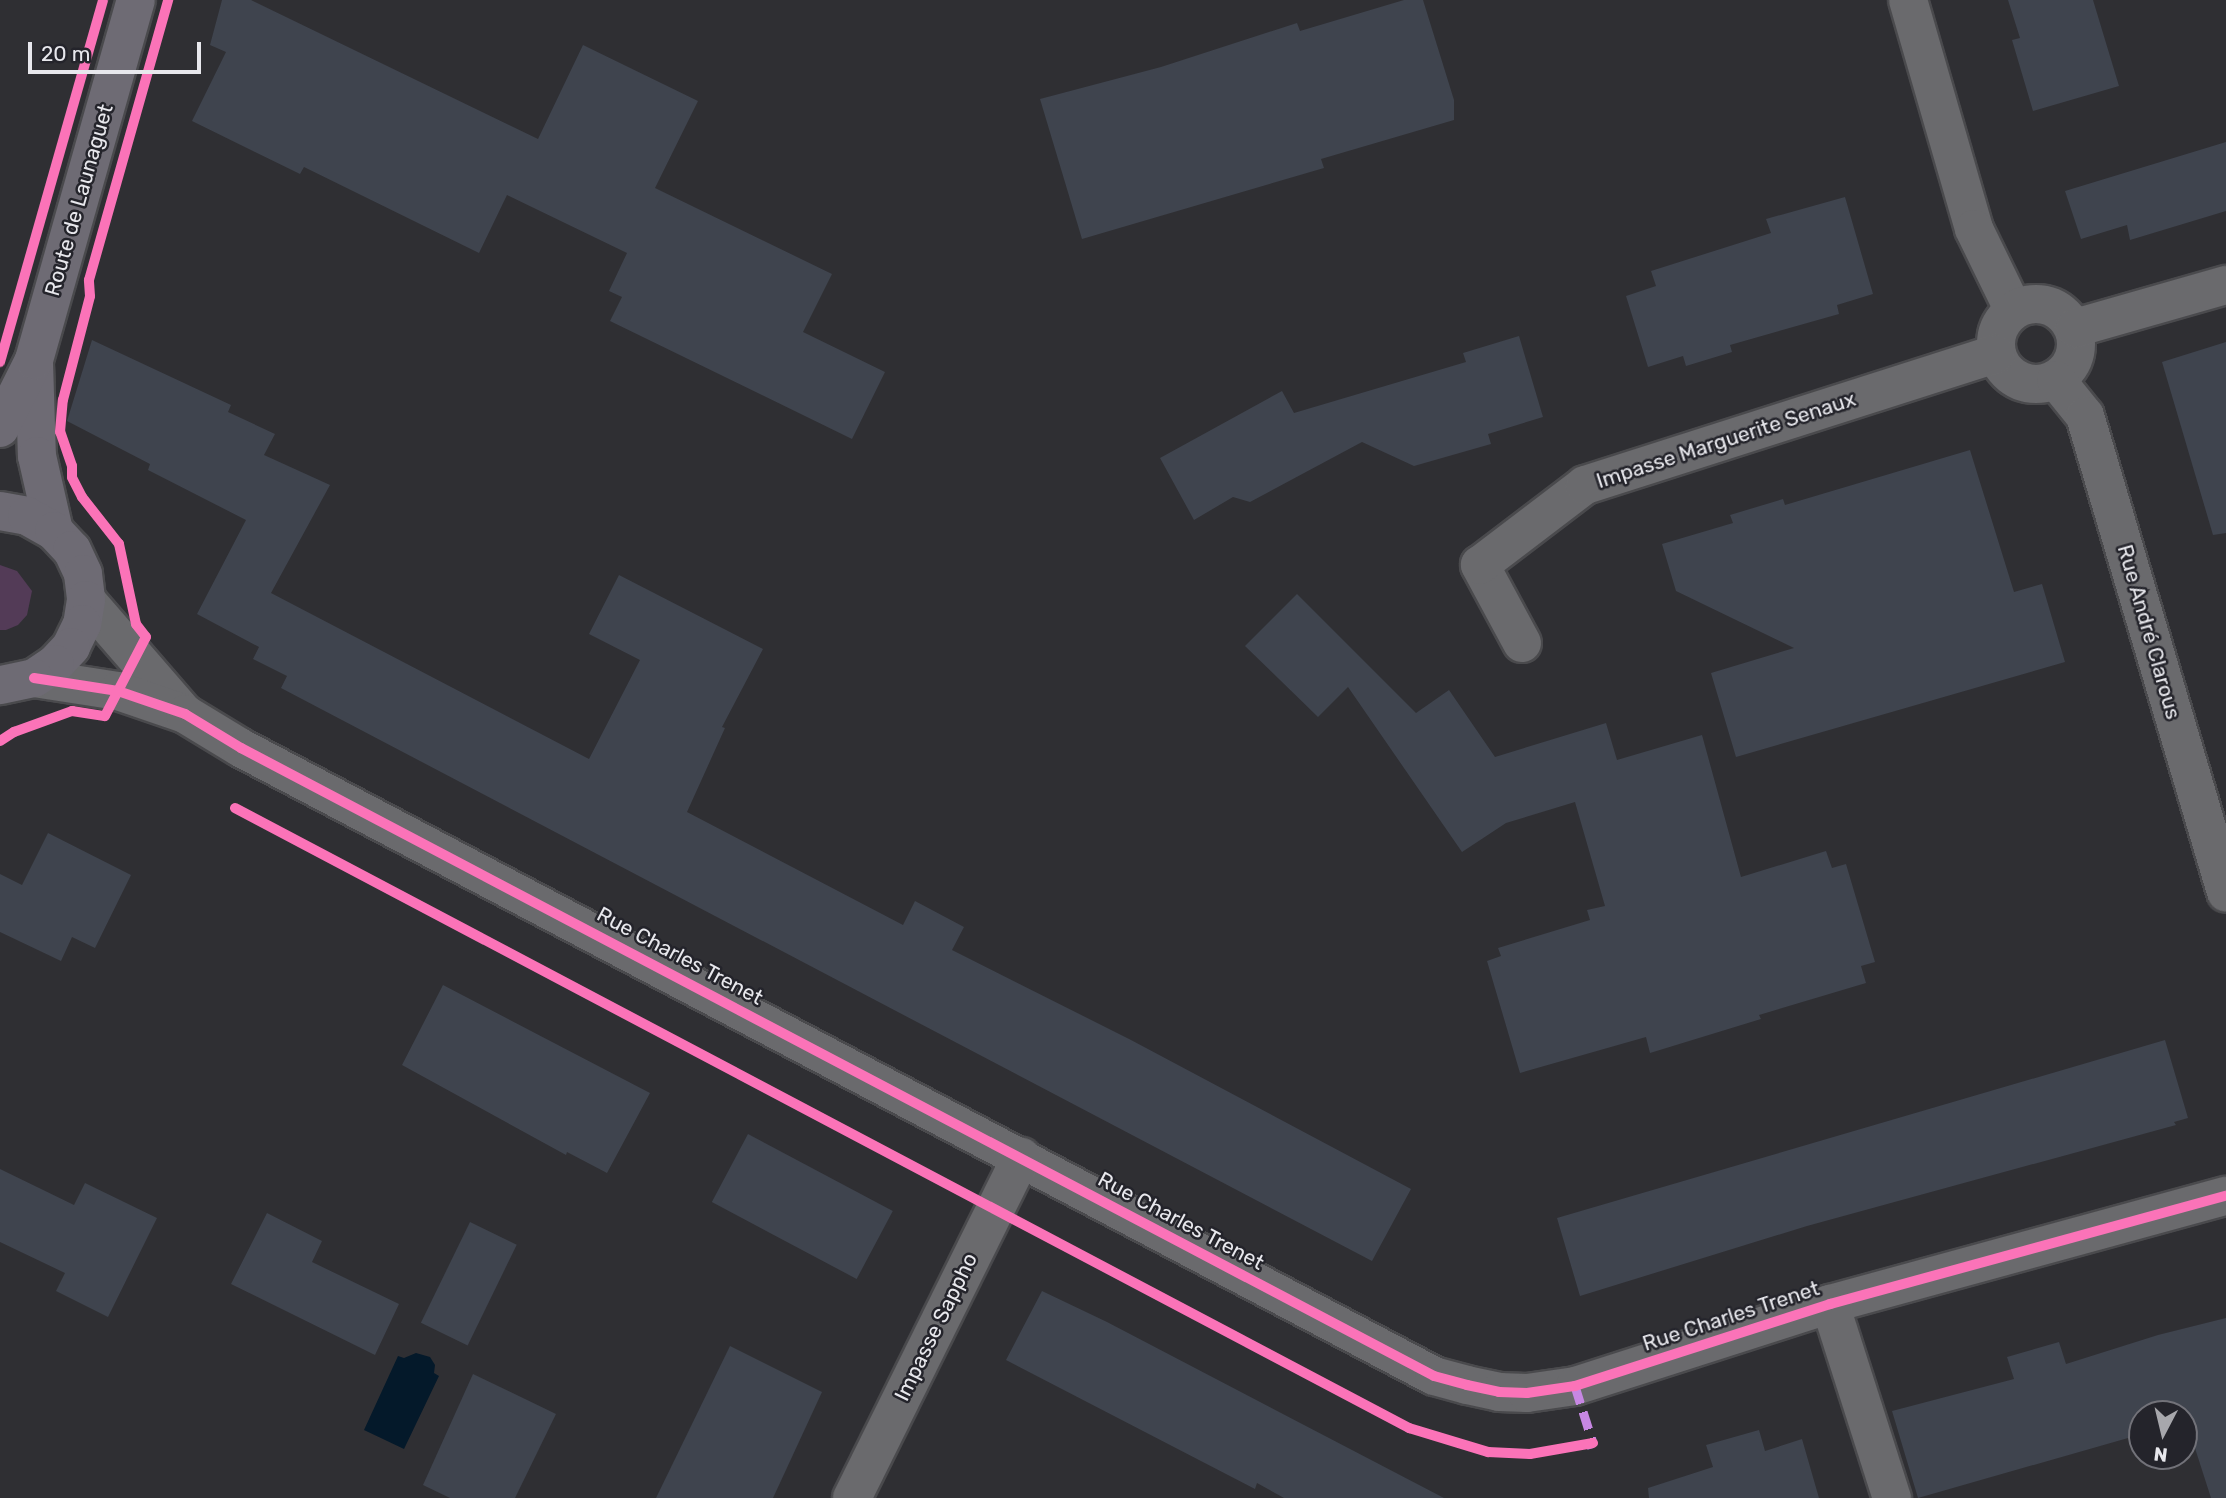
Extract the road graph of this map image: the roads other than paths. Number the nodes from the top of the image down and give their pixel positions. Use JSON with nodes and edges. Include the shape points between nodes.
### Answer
{"nodes":[{"id":1,"x":136,"y":0,"type":"edge"},
{"id":2,"x":1908,"y":0,"type":"edge"},
{"id":3,"x":2226,"y":285,"type":"edge"},
{"id":4,"x":2013,"y":309,"type":"junction"},
{"id":5,"x":2075,"y":328,"type":"junction"},
{"id":6,"x":1996,"y":354,"type":"junction"},
{"id":7,"x":34,"y":360,"type":"junction"},
{"id":8,"x":2056,"y":380,"type":"junction"},
{"id":9,"x":0,"y":428,"type":"edge"},
{"id":10,"x":0,"y":511,"type":"edge"},
{"id":11,"x":54,"y":531,"type":"junction"},
{"id":12,"x":86,"y":600,"type":"junction"},
{"id":13,"x":1522,"y":643,"type":"dead end"},
{"id":14,"x":12,"y":687,"type":"edge"},
{"id":15,"x":185,"y":714,"type":"junction"},
{"id":16,"x":2226,"y":893,"type":"edge"},
{"id":17,"x":1021,"y":1157,"type":"junction"},
{"id":18,"x":2226,"y":1196,"type":"edge"},
{"id":19,"x":1830,"y":1304,"type":"junction"},
{"id":20,"x":852,"y":1498,"type":"edge"},
{"id":21,"x":1892,"y":1498,"type":"edge"}],
"edges":[{"from":1,"to":7,"type":"main road","name":"Route de Launaguet"},
{"from":2,"to":4,"type":"street","via":[[1974,229]]},
{"from":3,"to":5,"type":"street"},
{"from":4,"to":5,"type":"street","via":[[2035,302],[2062,311]]},
{"from":4,"to":6,"type":"street","via":[[2000,324]]},
{"from":5,"to":8,"type":"street","via":[[2077,352],[2068,370]]},
{"from":6,"to":8,"type":"street","via":[[2010,375],[2036,385]]},
{"from":6,"to":13,"type":"street","name":"Impasse Marguerite Senaux","via":[[1585,485],[1480,565]]},
{"from":7,"to":9,"type":"main road","name":"Route de Launaguet"},
{"from":7,"to":11,"type":"main road","name":"Route de Launaguet","via":[[37,456]]},
{"from":8,"to":16,"type":"street","name":"Rue André Clarous","via":[[2085,416]]},
{"from":10,"to":11,"type":"main road","name":"Route de Launaguet","via":[[27,516]]},
{"from":11,"to":12,"type":"main road","name":"Route de Launaguet","via":[[72,550],[83,574]]},
{"from":12,"to":14,"type":"main road","name":"Route de Launaguet","via":[[71,647],[55,664]]},
{"from":12,"to":15,"type":"street","name":"Rue Charles Trenet"},
{"from":14,"to":15,"type":"street","name":"Rue Charles Trenet","via":[[118,691]]},
{"from":15,"to":17,"type":"street","name":"Rue Charles Trenet","via":[[241,748]]},
{"from":17,"to":19,"type":"street","name":"Rue Charles Trenet","via":[[1434,1376],[1499,1392],[1575,1386]]},
{"from":17,"to":20,"type":"street","name":"Impasse Sappho"},
{"from":18,"to":19,"type":"street","name":"Rue Charles Trenet"},
{"from":19,"to":21,"type":"street"}]}
